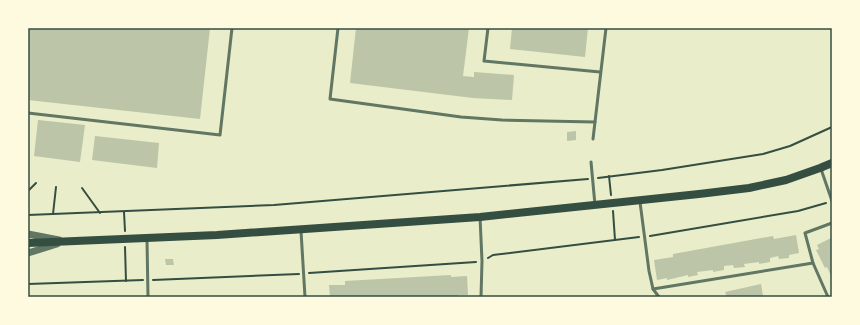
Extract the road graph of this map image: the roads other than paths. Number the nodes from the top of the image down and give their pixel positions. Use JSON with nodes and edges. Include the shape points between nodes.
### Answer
{"nodes":[{"id":1,"x":232,"y":28,"type":"edge"},
{"id":2,"x":338,"y":28,"type":"edge"},
{"id":3,"x":488,"y":28,"type":"edge"},
{"id":4,"x":606,"y":28,"type":"edge"},
{"id":5,"x":600,"y":72,"type":"junction"},
{"id":6,"x":28,"y":113,"type":"edge"},
{"id":7,"x":595,"y":122,"type":"junction"},
{"id":8,"x":593,"y":139,"type":"dead end"},
{"id":9,"x":591,"y":162,"type":"dead end"},
{"id":10,"x":832,"y":163,"type":"edge"},
{"id":11,"x":820,"y":168,"type":"junction"},
{"id":12,"x":640,"y":200,"type":"junction"},
{"id":13,"x":832,"y":201,"type":"edge"},
{"id":14,"x":595,"y":204,"type":"junction"},
{"id":15,"x":480,"y":217,"type":"junction"},
{"id":16,"x":832,"y":223,"type":"edge"},
{"id":17,"x":301,"y":230,"type":"junction"},
{"id":18,"x":28,"y":234,"type":"edge"},
{"id":19,"x":147,"y":238,"type":"junction"},
{"id":20,"x":65,"y":241,"type":"junction"},
{"id":21,"x":28,"y":243,"type":"edge"},
{"id":22,"x":28,"y":253,"type":"edge"},
{"id":23,"x":813,"y":263,"type":"junction"},
{"id":24,"x":654,"y":289,"type":"junction"},
{"id":25,"x":148,"y":297,"type":"edge"},
{"id":26,"x":304,"y":297,"type":"edge"},
{"id":27,"x":481,"y":297,"type":"edge"},
{"id":28,"x":659,"y":297,"type":"edge"},
{"id":29,"x":828,"y":297,"type":"edge"}],
"edges":[{"from":1,"to":6,"type":"lane","via":[[220,135]]},
{"from":2,"to":7,"type":"lane","via":[[330,99],[461,117]]},
{"from":3,"to":5,"type":"lane","via":[[484,61]]},
{"from":4,"to":5,"type":"lane"},
{"from":5,"to":7,"type":"lane"},
{"from":7,"to":8,"type":"lane"},
{"from":9,"to":14,"type":"lane"},
{"from":10,"to":11,"type":"main road"},
{"from":11,"to":12,"type":"main road","via":[[786,180],[749,188]]},
{"from":11,"to":13,"type":"lane"},
{"from":12,"to":14,"type":"main road"},
{"from":12,"to":24,"type":"lane","via":[[649,271]]},
{"from":14,"to":15,"type":"main road"},
{"from":15,"to":17,"type":"main road"},
{"from":15,"to":27,"type":"lane"},
{"from":16,"to":23,"type":"lane","via":[[805,233]]},
{"from":17,"to":19,"type":"main road"},
{"from":17,"to":26,"type":"lane"},
{"from":18,"to":20,"type":"street"},
{"from":19,"to":20,"type":"main road"},
{"from":19,"to":25,"type":"lane"},
{"from":20,"to":21,"type":"main road"},
{"from":20,"to":22,"type":"street"},
{"from":23,"to":24,"type":"lane"},
{"from":23,"to":29,"type":"lane"},
{"from":24,"to":28,"type":"lane"}]}
